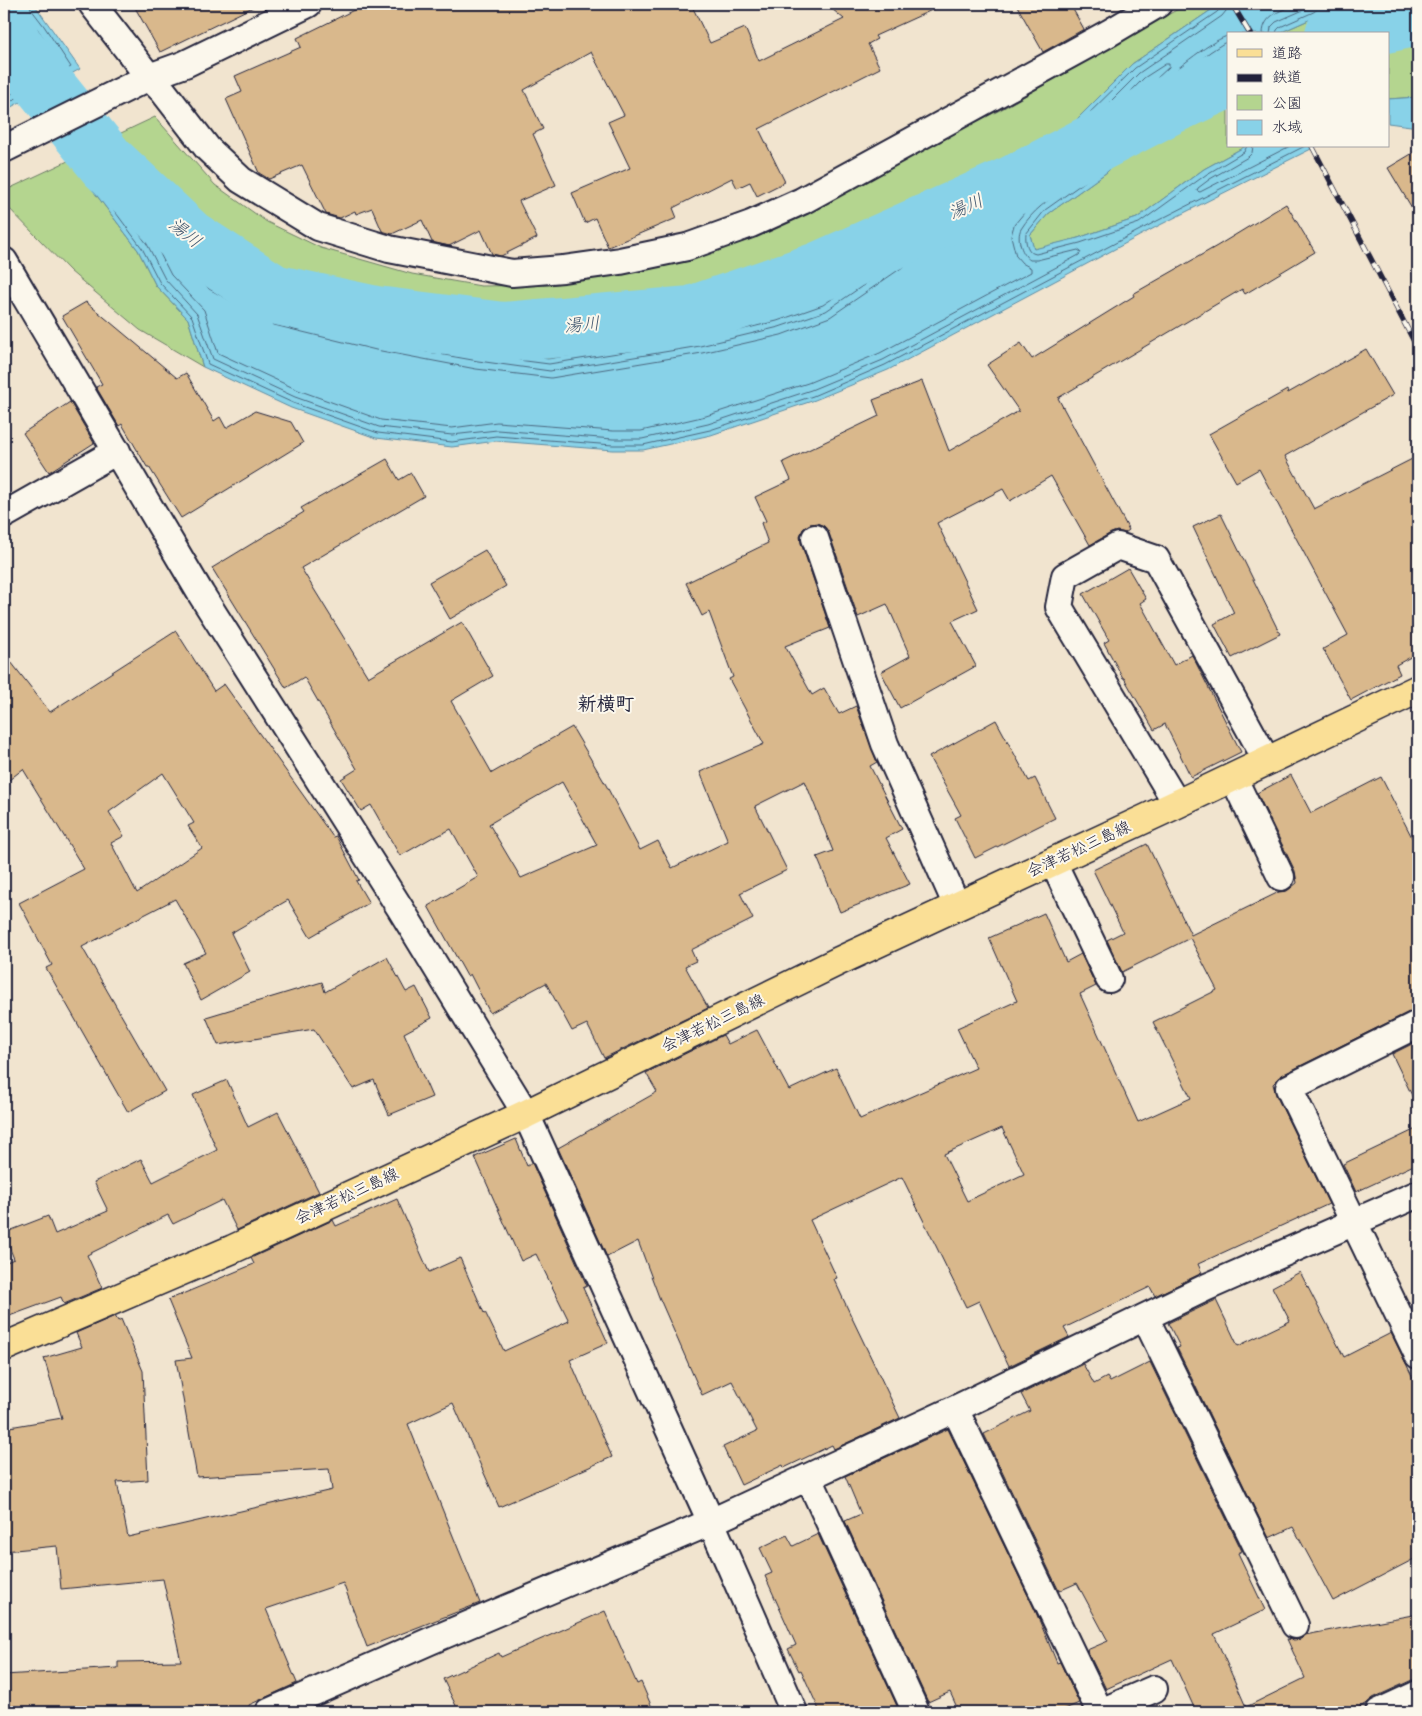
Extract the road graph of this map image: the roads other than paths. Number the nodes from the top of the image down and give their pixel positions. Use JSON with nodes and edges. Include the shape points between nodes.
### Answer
{"nodes":[{"id":1,"x":92,"y":4,"type":"edge"},
{"id":2,"x":308,"y":4,"type":"edge"},
{"id":3,"x":1158,"y":4,"type":"edge"},
{"id":4,"x":138,"y":82,"type":"junction"},
{"id":5,"x":4,"y":149,"type":"edge"},
{"id":6,"x":4,"y":261,"type":"edge"},
{"id":7,"x":117,"y":451,"type":"junction"},
{"id":8,"x":4,"y":515,"type":"edge"},
{"id":9,"x":815,"y":538,"type":"dead end"},
{"id":10,"x":1418,"y":689,"type":"edge"},
{"id":11,"x":1267,"y":761,"type":"junction"},
{"id":12,"x":1233,"y":777,"type":"junction"},
{"id":13,"x":1177,"y":804,"type":"junction"},
{"id":14,"x":1054,"y":862,"type":"junction"},
{"id":15,"x":1280,"y":877,"type":"dead end"},
{"id":16,"x":957,"y":906,"type":"junction"},
{"id":17,"x":1109,"y":978,"type":"dead end"},
{"id":18,"x":1418,"y":1024,"type":"edge"},
{"id":19,"x":526,"y":1114,"type":"junction"},
{"id":20,"x":1418,"y":1194,"type":"edge"},
{"id":21,"x":1353,"y":1222,"type":"junction"},
{"id":22,"x":1145,"y":1317,"type":"junction"},
{"id":23,"x":4,"y":1347,"type":"edge"},
{"id":24,"x":1418,"y":1355,"type":"edge"},
{"id":25,"x":955,"y":1409,"type":"junction"},
{"id":26,"x":809,"y":1478,"type":"junction"},
{"id":27,"x":711,"y":1522,"type":"junction"},
{"id":28,"x":1295,"y":1625,"type":"dead end"},
{"id":29,"x":1154,"y":1689,"type":"dead end"},
{"id":30,"x":1418,"y":1694,"type":"edge"},
{"id":31,"x":268,"y":1712,"type":"edge"},
{"id":32,"x":794,"y":1712,"type":"edge"},
{"id":33,"x":916,"y":1712,"type":"edge"},
{"id":34,"x":1101,"y":1712,"type":"edge"},
{"id":35,"x":1379,"y":1712,"type":"edge"}],
"edges":[{"from":1,"to":4,"type":"street"},
{"from":2,"to":4,"type":"street","via":[[185,64]]},
{"from":3,"to":4,"type":"street","via":[[1109,34],[802,201],[751,224],[687,247],[620,261],[512,273],[389,249],[318,226],[241,180],[208,149],[163,91]]},
{"from":4,"to":5,"type":"street"},
{"from":6,"to":7,"type":"street"},
{"from":7,"to":8,"type":"street"},
{"from":7,"to":19,"type":"street","via":[[201,594]]},
{"from":9,"to":16,"type":"street","via":[[885,744]]},
{"from":10,"to":11,"type":"main road","name":"会津若松三島線"},
{"from":11,"to":12,"type":"main road","name":"会津若松三島線"},
{"from":11,"to":13,"type":"street","via":[[1156,559],[1118,546],[1065,576],[1059,607]]},
{"from":12,"to":13,"type":"main road","name":"会津若松三島線"},
{"from":12,"to":15,"type":"street"},
{"from":13,"to":14,"type":"main road","name":"会津若松三島線"},
{"from":14,"to":16,"type":"main road","name":"会津若松三島線"},
{"from":14,"to":17,"type":"street"},
{"from":16,"to":19,"type":"main road","name":"会津若松三島線"},
{"from":18,"to":21,"type":"street","via":[[1288,1088]]},
{"from":19,"to":23,"type":"main road","name":"会津若松三島線","via":[[233,1249]]},
{"from":19,"to":27,"type":"street"},
{"from":20,"to":21,"type":"street"},
{"from":21,"to":22,"type":"street"},
{"from":21,"to":24,"type":"street"},
{"from":22,"to":25,"type":"street"},
{"from":22,"to":28,"type":"street"},
{"from":25,"to":26,"type":"street"},
{"from":25,"to":34,"type":"street"},
{"from":26,"to":27,"type":"street"},
{"from":26,"to":33,"type":"street"},
{"from":27,"to":31,"type":"street"},
{"from":27,"to":32,"type":"street"},
{"from":29,"to":34,"type":"street"},
{"from":30,"to":35,"type":"street"}]}
